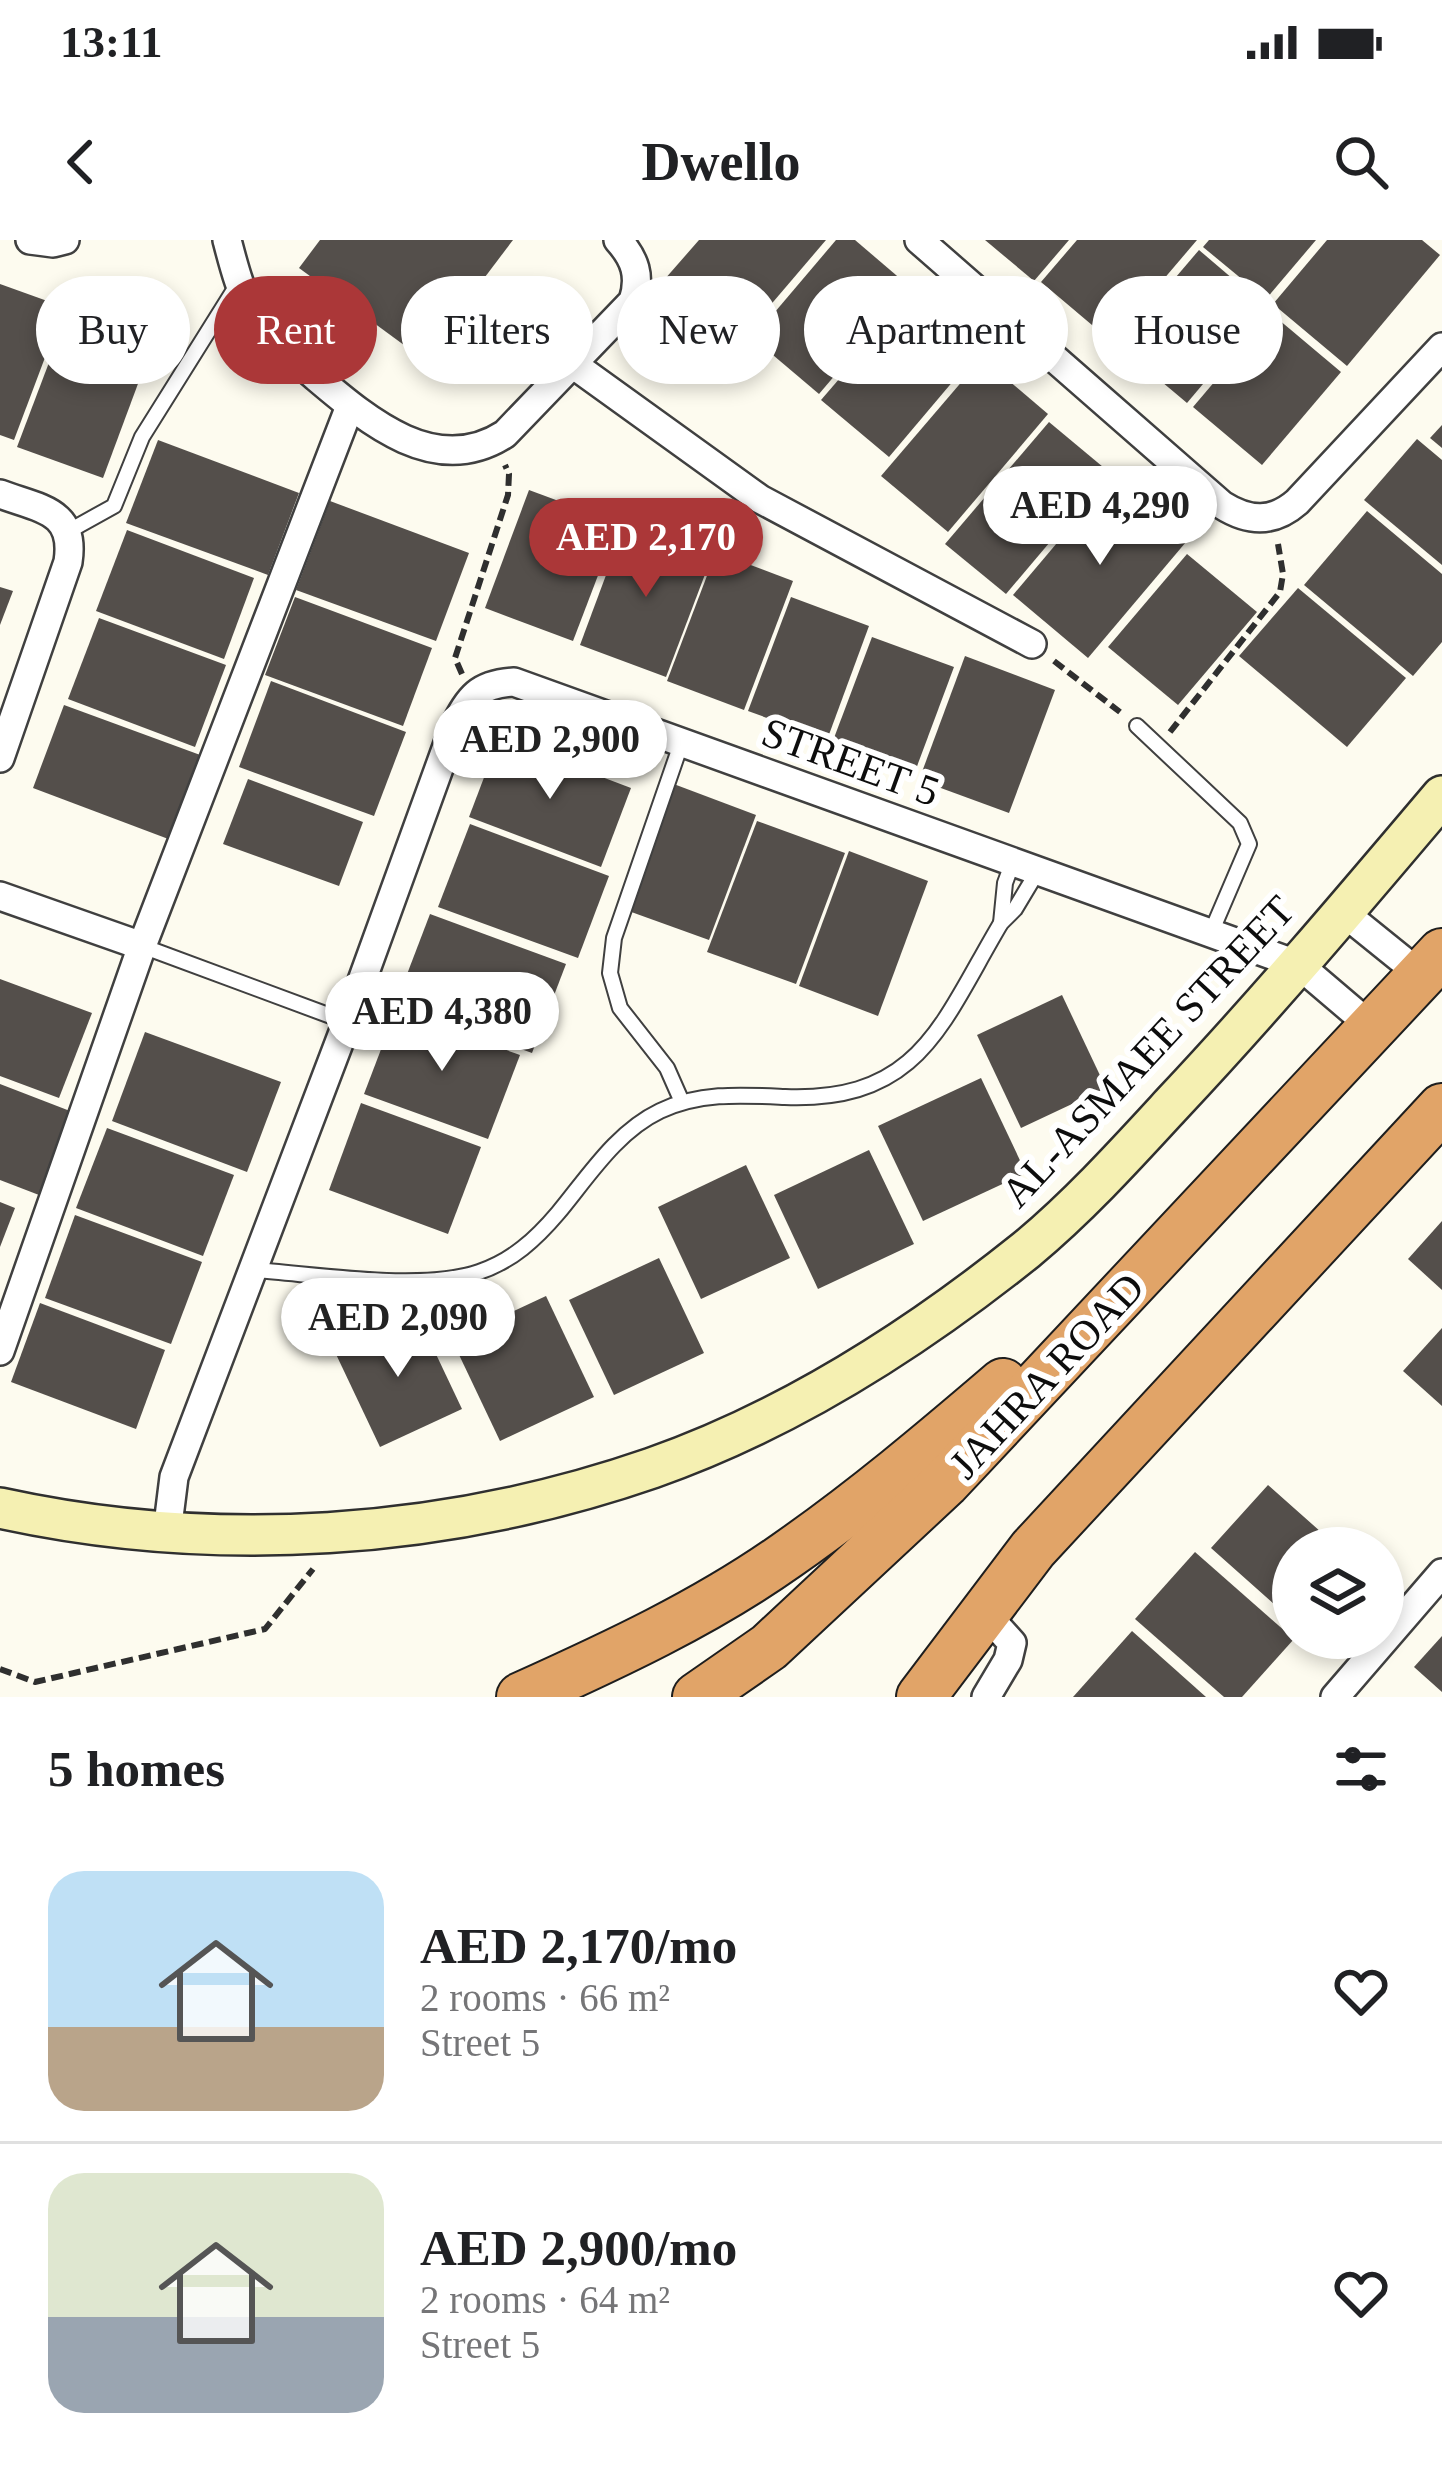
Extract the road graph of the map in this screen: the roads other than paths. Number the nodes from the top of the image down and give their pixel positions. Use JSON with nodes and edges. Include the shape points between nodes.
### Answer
{"nodes":[{"id":1,"x":30,"y":240,"type":"edge"},
{"id":2,"x":65,"y":240,"type":"edge"},
{"id":3,"x":227,"y":240,"type":"edge"},
{"id":4,"x":618,"y":240,"type":"edge"},
{"id":5,"x":919,"y":240,"type":"edge"},
{"id":6,"x":236,"y":276,"type":"edge"},
{"id":7,"x":214,"y":321,"type":"edge"},
{"id":8,"x":593,"y":344,"type":"edge"},
{"id":9,"x":1442,"y":347,"type":"edge"},
{"id":10,"x":593,"y":379,"type":"edge"},
{"id":11,"x":325,"y":384,"type":"edge"},
{"id":12,"x":555,"y":384,"type":"edge"},
{"id":13,"x":350,"y":406,"type":"junction"},
{"id":14,"x":0,"y":494,"type":"edge"},
{"id":15,"x":68,"y":531,"type":"junction"},
{"id":16,"x":1032,"y":644,"type":"road end"},
{"id":17,"x":1137,"y":726,"type":"road end"},
{"id":18,"x":681,"y":744,"type":"junction"},
{"id":19,"x":0,"y":758,"type":"edge"},
{"id":20,"x":1442,"y":796,"type":"edge"},
{"id":21,"x":1024,"y":869,"type":"junction"},
{"id":22,"x":0,"y":896,"type":"edge"},
{"id":23,"x":1343,"y":912,"type":"junction"},
{"id":24,"x":1001,"y":923,"type":"junction"},
{"id":25,"x":1210,"y":935,"type":"junction"},
{"id":26,"x":142,"y":946,"type":"junction"},
{"id":27,"x":1431,"y":964,"type":"edge"},
{"id":28,"x":1299,"y":965,"type":"junction"},
{"id":29,"x":347,"y":1022,"type":"junction"},
{"id":30,"x":1373,"y":1028,"type":"junction"},
{"id":31,"x":682,"y":1102,"type":"junction"},
{"id":32,"x":1442,"y":1108,"type":"edge"},
{"id":33,"x":1179,"y":1232,"type":"junction"},
{"id":34,"x":253,"y":1270,"type":"junction"},
{"id":35,"x":0,"y":1351,"type":"edge"},
{"id":36,"x":945,"y":1483,"type":"junction"},
{"id":37,"x":0,"y":1508,"type":"edge"},
{"id":38,"x":167,"y":1533,"type":"junction"},
{"id":39,"x":1033,"y":1550,"type":"junction"},
{"id":40,"x":1442,"y":1573,"type":"edge"},
{"id":41,"x":984,"y":1612,"type":"junction"},
{"id":42,"x":520,"y":1697,"type":"edge"},
{"id":43,"x":697,"y":1697,"type":"edge"},
{"id":44,"x":747,"y":1697,"type":"edge"},
{"id":45,"x":884,"y":1697,"type":"edge"},
{"id":46,"x":921,"y":1697,"type":"edge"},
{"id":47,"x":986,"y":1697,"type":"edge"},
{"id":48,"x":1335,"y":1697,"type":"edge"}],
"edges":[{"from":1,"to":2,"type":"street"},
{"from":3,"to":6,"type":"street"},
{"from":4,"to":8,"type":"street","via":[[637,273],[633,301]]},
{"from":5,"to":9,"type":"street","via":[[1222,505],[1247,518],[1274,517],[1297,502]]},
{"from":7,"to":15,"type":"lane","via":[[142,437],[114,506]]},
{"from":10,"to":16,"type":"street","via":[[760,499]]},
{"from":11,"to":13,"type":"street"},
{"from":12,"to":13,"type":"street","via":[[505,434],[463,449],[400,440]]},
{"from":13,"to":26,"type":"street"},
{"from":14,"to":15,"type":"street","via":[[49,512]]},
{"from":15,"to":19,"type":"street","via":[[68,562]]},
{"from":17,"to":25,"type":"lane","via":[[1240,823],[1249,844]]},
{"from":18,"to":21,"type":"street","name":"STREET 5"},
{"from":18,"to":29,"type":"street","name":"STREET 5","via":[[514,682],[477,690],[454,727]]},
{"from":18,"to":31,"type":"lane","via":[[614,938],[610,974],[620,1008],[667,1068]]},
{"from":20,"to":23,"type":"street","name":"AL-ASMAEE STREET"},
{"from":21,"to":24,"type":"lane","via":[[1015,909]]},
{"from":21,"to":24,"type":"lane","via":[[1005,883]]},
{"from":21,"to":25,"type":"street","name":"STREET 5"},
{"from":22,"to":26,"type":"street"},
{"from":23,"to":27,"type":"street","name":"JAHRA ROAD"},
{"from":23,"to":28,"type":"street","name":"AL-ASMAEE STREET"},
{"from":24,"to":31,"type":"lane","via":[[916,1058],[885,1081],[813,1098]]},
{"from":25,"to":28,"type":"street","name":"STREET 5"},
{"from":26,"to":29,"type":"lane"},
{"from":26,"to":35,"type":"street"},
{"from":27,"to":30,"type":"highway","name":"JAHRA ROAD"},
{"from":28,"to":30,"type":"street"},
{"from":28,"to":38,"type":"street","name":"AL-ASMAEE STREET","via":[[1028,1248],[758,1424],[553,1499],[287,1536]]},
{"from":29,"to":34,"type":"street"},
{"from":30,"to":33,"type":"highway","name":"JAHRA ROAD"},
{"from":31,"to":34,"type":"lane","via":[[634,1127],[534,1240],[478,1273],[413,1280]]},
{"from":32,"to":39,"type":"highway"},
{"from":33,"to":36,"type":"highway","name":"JAHRA ROAD"},
{"from":33,"to":42,"type":"highway","via":[[898,1473],[784,1557],[616,1654]]},
{"from":34,"to":38,"type":"street","via":[[174,1477]]},
{"from":36,"to":43,"type":"highway","name":"JAHRA ROAD","via":[[769,1647]]},
{"from":36,"to":44,"type":"highway"},
{"from":37,"to":38,"type":"street","name":"AL-ASMAEE STREET"},
{"from":39,"to":41,"type":"highway"},
{"from":39,"to":45,"type":"highway"},
{"from":40,"to":48,"type":"street"},
{"from":41,"to":46,"type":"highway"},
{"from":41,"to":47,"type":"street","via":[[1012,1642]]}]}
